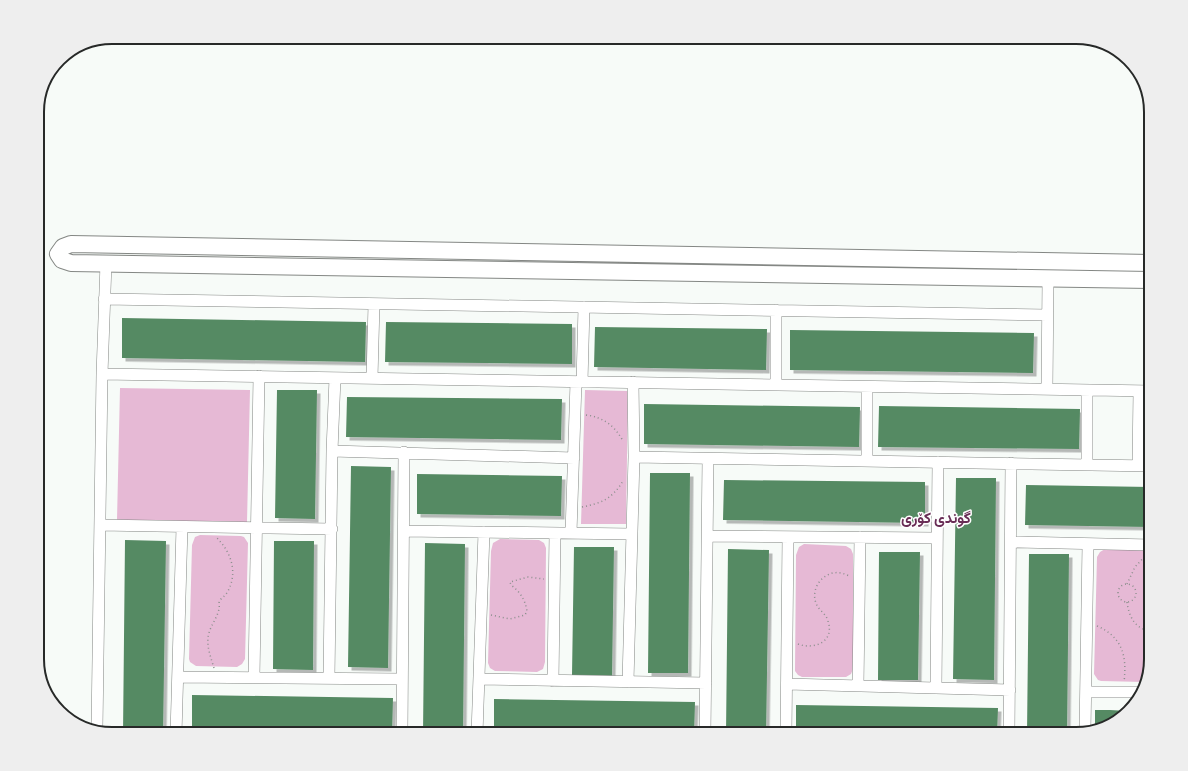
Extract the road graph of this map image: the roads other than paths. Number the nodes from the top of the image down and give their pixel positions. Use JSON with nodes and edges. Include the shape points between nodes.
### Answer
{"nodes":[{"id":1,"x":866,"y":258,"type":"junction"},
{"id":2,"x":106,"y":263,"type":"junction"},
{"id":3,"x":1144,"y":263,"type":"edge"},
{"id":4,"x":865,"y":275,"type":"junction"},
{"id":5,"x":1048,"y":279,"type":"junction"},
{"id":6,"x":1144,"y":280,"type":"edge"},
{"id":7,"x":104,"y":299,"type":"junction"},
{"id":8,"x":374,"y":304,"type":"junction"},
{"id":9,"x":584,"y":307,"type":"junction"},
{"id":10,"x":776,"y":310,"type":"junction"},
{"id":11,"x":1047,"y":315,"type":"junction"},
{"id":12,"x":102,"y":374,"type":"junction"},
{"id":13,"x":259,"y":376,"type":"junction"},
{"id":14,"x":335,"y":378,"type":"junction"},
{"id":15,"x":372,"y":378,"type":"junction"},
{"id":16,"x":579,"y":382,"type":"junction"},
{"id":17,"x":633,"y":382,"type":"junction"},
{"id":18,"x":776,"y":385,"type":"junction"},
{"id":19,"x":867,"y":386,"type":"junction"},
{"id":20,"x":1046,"y":389,"type":"junction"},
{"id":21,"x":1087,"y":390,"type":"junction"},
{"id":22,"x":1138,"y":391,"type":"junction"},
{"id":23,"x":1144,"y":391,"type":"edge"},
{"id":24,"x":332,"y":450,"type":"junction"},
{"id":25,"x":404,"y":452,"type":"junction"},
{"id":26,"x":574,"y":458,"type":"junction"},
{"id":27,"x":708,"y":459,"type":"junction"},
{"id":28,"x":633,"y":461,"type":"junction"},
{"id":29,"x":867,"y":461,"type":"junction"},
{"id":30,"x":938,"y":462,"type":"junction"},
{"id":31,"x":1011,"y":463,"type":"junction"},
{"id":32,"x":1087,"y":465,"type":"junction"},
{"id":33,"x":1138,"y":466,"type":"junction"},
{"id":34,"x":1144,"y":466,"type":"edge"},
{"id":35,"x":100,"y":526,"type":"junction"},
{"id":36,"x":182,"y":527,"type":"junction"},
{"id":37,"x":256,"y":528,"type":"junction"},
{"id":38,"x":332,"y":529,"type":"junction"},
{"id":39,"x":404,"y":531,"type":"junction"},
{"id":40,"x":484,"y":532,"type":"junction"},
{"id":41,"x":555,"y":533,"type":"junction"},
{"id":42,"x":571,"y":533,"type":"junction"},
{"id":43,"x":631,"y":534,"type":"junction"},
{"id":44,"x":708,"y":536,"type":"junction"},
{"id":45,"x":788,"y":536,"type":"junction"},
{"id":46,"x":860,"y":537,"type":"junction"},
{"id":47,"x":936,"y":538,"type":"junction"},
{"id":48,"x":1011,"y":542,"type":"junction"},
{"id":49,"x":1088,"y":544,"type":"junction"},
{"id":50,"x":1144,"y":550,"type":"edge"},
{"id":51,"x":178,"y":677,"type":"junction"},
{"id":52,"x":254,"y":677,"type":"junction"},
{"id":53,"x":329,"y":678,"type":"junction"},
{"id":54,"x":402,"y":679,"type":"junction"},
{"id":55,"x":479,"y":680,"type":"junction"},
{"id":56,"x":553,"y":681,"type":"junction"},
{"id":57,"x":628,"y":682,"type":"junction"},
{"id":58,"x":706,"y":683,"type":"junction"},
{"id":59,"x":787,"y":684,"type":"junction"},
{"id":60,"x":858,"y":686,"type":"junction"},
{"id":61,"x":936,"y":688,"type":"junction"},
{"id":62,"x":1010,"y":690,"type":"junction"},
{"id":63,"x":1086,"y":692,"type":"junction"},
{"id":64,"x":1135,"y":692,"type":"edge"},
{"id":65,"x":97,"y":725,"type":"edge"},
{"id":66,"x":1085,"y":726,"type":"edge"},
{"id":67,"x":176,"y":727,"type":"edge"},
{"id":68,"x":402,"y":727,"type":"edge"},
{"id":69,"x":477,"y":727,"type":"edge"},
{"id":70,"x":705,"y":727,"type":"edge"},
{"id":71,"x":786,"y":727,"type":"edge"},
{"id":72,"x":1009,"y":727,"type":"edge"}],
"edges":[{"from":1,"to":2,"type":"street","via":[[72,244],[63,247],[58,254],[67,263]]},
{"from":1,"to":3,"type":"street"},
{"from":1,"to":4,"type":"street"},
{"from":2,"to":4,"type":"street"},
{"from":2,"to":7,"type":"street"},
{"from":4,"to":5,"type":"street"},
{"from":5,"to":6,"type":"street"},
{"from":5,"to":11,"type":"street"},
{"from":7,"to":8,"type":"street"},
{"from":7,"to":12,"type":"street"},
{"from":8,"to":9,"type":"street"},
{"from":8,"to":15,"type":"street"},
{"from":9,"to":10,"type":"street"},
{"from":9,"to":16,"type":"street"},
{"from":10,"to":11,"type":"street"},
{"from":10,"to":18,"type":"street"},
{"from":11,"to":20,"type":"street"},
{"from":12,"to":13,"type":"street"},
{"from":12,"to":35,"type":"street"},
{"from":13,"to":14,"type":"street"},
{"from":13,"to":37,"type":"street"},
{"from":14,"to":15,"type":"street"},
{"from":14,"to":24,"type":"street"},
{"from":15,"to":16,"type":"street"},
{"from":16,"to":17,"type":"street"},
{"from":16,"to":26,"type":"street"},
{"from":17,"to":18,"type":"street"},
{"from":17,"to":28,"type":"street"},
{"from":18,"to":19,"type":"street"},
{"from":19,"to":20,"type":"street"},
{"from":19,"to":29,"type":"street"},
{"from":20,"to":21,"type":"street"},
{"from":21,"to":22,"type":"street"},
{"from":21,"to":32,"type":"street"},
{"from":22,"to":23,"type":"street"},
{"from":22,"to":33,"type":"street"},
{"from":24,"to":25,"type":"street"},
{"from":24,"to":38,"type":"street"},
{"from":25,"to":26,"type":"street"},
{"from":25,"to":39,"type":"street"},
{"from":26,"to":42,"type":"street"},
{"from":27,"to":28,"type":"street"},
{"from":27,"to":29,"type":"street"},
{"from":27,"to":44,"type":"street"},
{"from":28,"to":43,"type":"street"},
{"from":29,"to":30,"type":"street"},
{"from":30,"to":31,"type":"street"},
{"from":30,"to":47,"type":"street"},
{"from":31,"to":32,"type":"street"},
{"from":31,"to":48,"type":"street"},
{"from":32,"to":33,"type":"street"},
{"from":33,"to":34,"type":"street"},
{"from":35,"to":36,"type":"street"},
{"from":35,"to":65,"type":"street"},
{"from":36,"to":37,"type":"street"},
{"from":36,"to":51,"type":"street"},
{"from":37,"to":38,"type":"street"},
{"from":37,"to":52,"type":"street"},
{"from":38,"to":53,"type":"street"},
{"from":39,"to":40,"type":"street"},
{"from":39,"to":54,"type":"street"},
{"from":40,"to":41,"type":"street"},
{"from":40,"to":55,"type":"street"},
{"from":41,"to":42,"type":"street"},
{"from":41,"to":56,"type":"street"},
{"from":42,"to":43,"type":"street"},
{"from":43,"to":57,"type":"street"},
{"from":44,"to":45,"type":"street"},
{"from":44,"to":58,"type":"street"},
{"from":45,"to":46,"type":"street"},
{"from":45,"to":59,"type":"street"},
{"from":46,"to":47,"type":"street"},
{"from":46,"to":60,"type":"street"},
{"from":47,"to":61,"type":"street"},
{"from":48,"to":49,"type":"street"},
{"from":48,"to":62,"type":"street"},
{"from":49,"to":50,"type":"street"},
{"from":49,"to":63,"type":"street"},
{"from":51,"to":52,"type":"street"},
{"from":51,"to":67,"type":"street"},
{"from":52,"to":53,"type":"street"},
{"from":53,"to":54,"type":"street"},
{"from":54,"to":68,"type":"street"},
{"from":55,"to":56,"type":"street"},
{"from":55,"to":69,"type":"street"},
{"from":56,"to":57,"type":"street"},
{"from":57,"to":58,"type":"street"},
{"from":58,"to":70,"type":"street"},
{"from":59,"to":60,"type":"street"},
{"from":59,"to":71,"type":"street"},
{"from":60,"to":61,"type":"street"},
{"from":61,"to":62,"type":"street"},
{"from":62,"to":72,"type":"street"},
{"from":63,"to":64,"type":"street"},
{"from":63,"to":66,"type":"street"}]}
